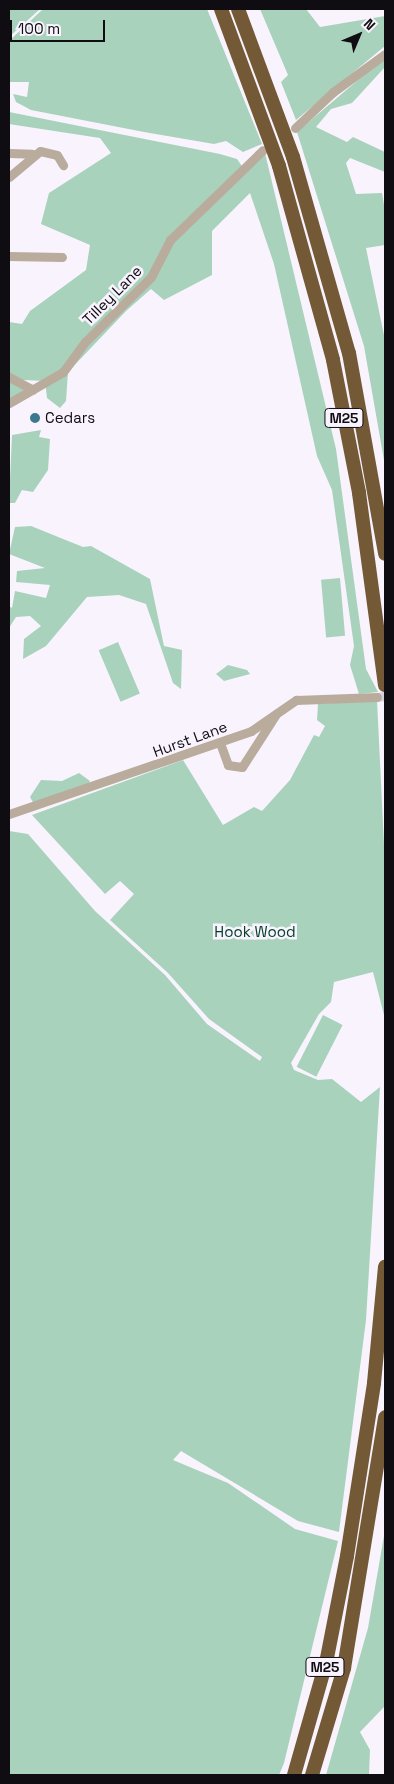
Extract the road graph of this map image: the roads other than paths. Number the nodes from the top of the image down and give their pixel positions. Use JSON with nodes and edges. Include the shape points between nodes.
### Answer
{"nodes":[{"id":1,"x":221,"y":9,"type":"edge"},
{"id":2,"x":238,"y":9,"type":"edge"},
{"id":3,"x":385,"y":54,"type":"edge"},
{"id":4,"x":295,"y":128,"type":"dead end"},
{"id":5,"x":264,"y":150,"type":"dead end"},
{"id":6,"x":9,"y":153,"type":"edge"},
{"id":7,"x":32,"y":154,"type":"junction"},
{"id":8,"x":63,"y":165,"type":"dead end"},
{"id":9,"x":9,"y":177,"type":"edge"},
{"id":10,"x":9,"y":256,"type":"edge"},
{"id":11,"x":62,"y":258,"type":"dead end"},
{"id":12,"x":9,"y":378,"type":"edge"},
{"id":13,"x":33,"y":390,"type":"junction"},
{"id":14,"x":9,"y":403,"type":"edge"},
{"id":15,"x":385,"y":554,"type":"edge"},
{"id":16,"x":381,"y":691,"type":"edge"},
{"id":17,"x":276,"y":714,"type":"junction"},
{"id":18,"x":220,"y":743,"type":"junction"},
{"id":19,"x":9,"y":814,"type":"edge"},
{"id":20,"x":385,"y":1267,"type":"edge"},
{"id":21,"x":385,"y":1417,"type":"edge"},
{"id":22,"x":294,"y":1775,"type":"edge"},
{"id":23,"x":312,"y":1775,"type":"edge"}],
"edges":[{"from":1,"to":16,"type":"highway","number":"M25","via":[[282,174],[333,360],[359,493]]},
{"from":2,"to":15,"type":"highway","number":"M25","via":[[294,157],[349,353]]},
{"from":3,"to":4,"type":"street","via":[[334,92]]},
{"from":5,"to":13,"type":"street","name":"Tilley Lane","via":[[232,175],[170,240],[152,277],[85,342],[63,372]]},
{"from":6,"to":7,"type":"street"},
{"from":7,"to":8,"type":"street","via":[[51,151]]},
{"from":7,"to":9,"type":"street"},
{"from":10,"to":11,"type":"street"},
{"from":12,"to":13,"type":"street"},
{"from":13,"to":14,"type":"street","name":"Tilley Lane"},
{"from":16,"to":17,"type":"street","name":"Hurst Lane","via":[[296,700]]},
{"from":17,"to":18,"type":"street","name":"Hurst Lane","via":[[251,731]]},
{"from":17,"to":18,"type":"street","via":[[242,767],[228,765]]},
{"from":18,"to":19,"type":"street","name":"Hurst Lane"},
{"from":20,"to":22,"type":"highway","number":"M25","via":[[374,1383],[347,1556],[326,1663]]},
{"from":21,"to":23,"type":"highway","number":"M25","via":[[344,1668]]}]}
